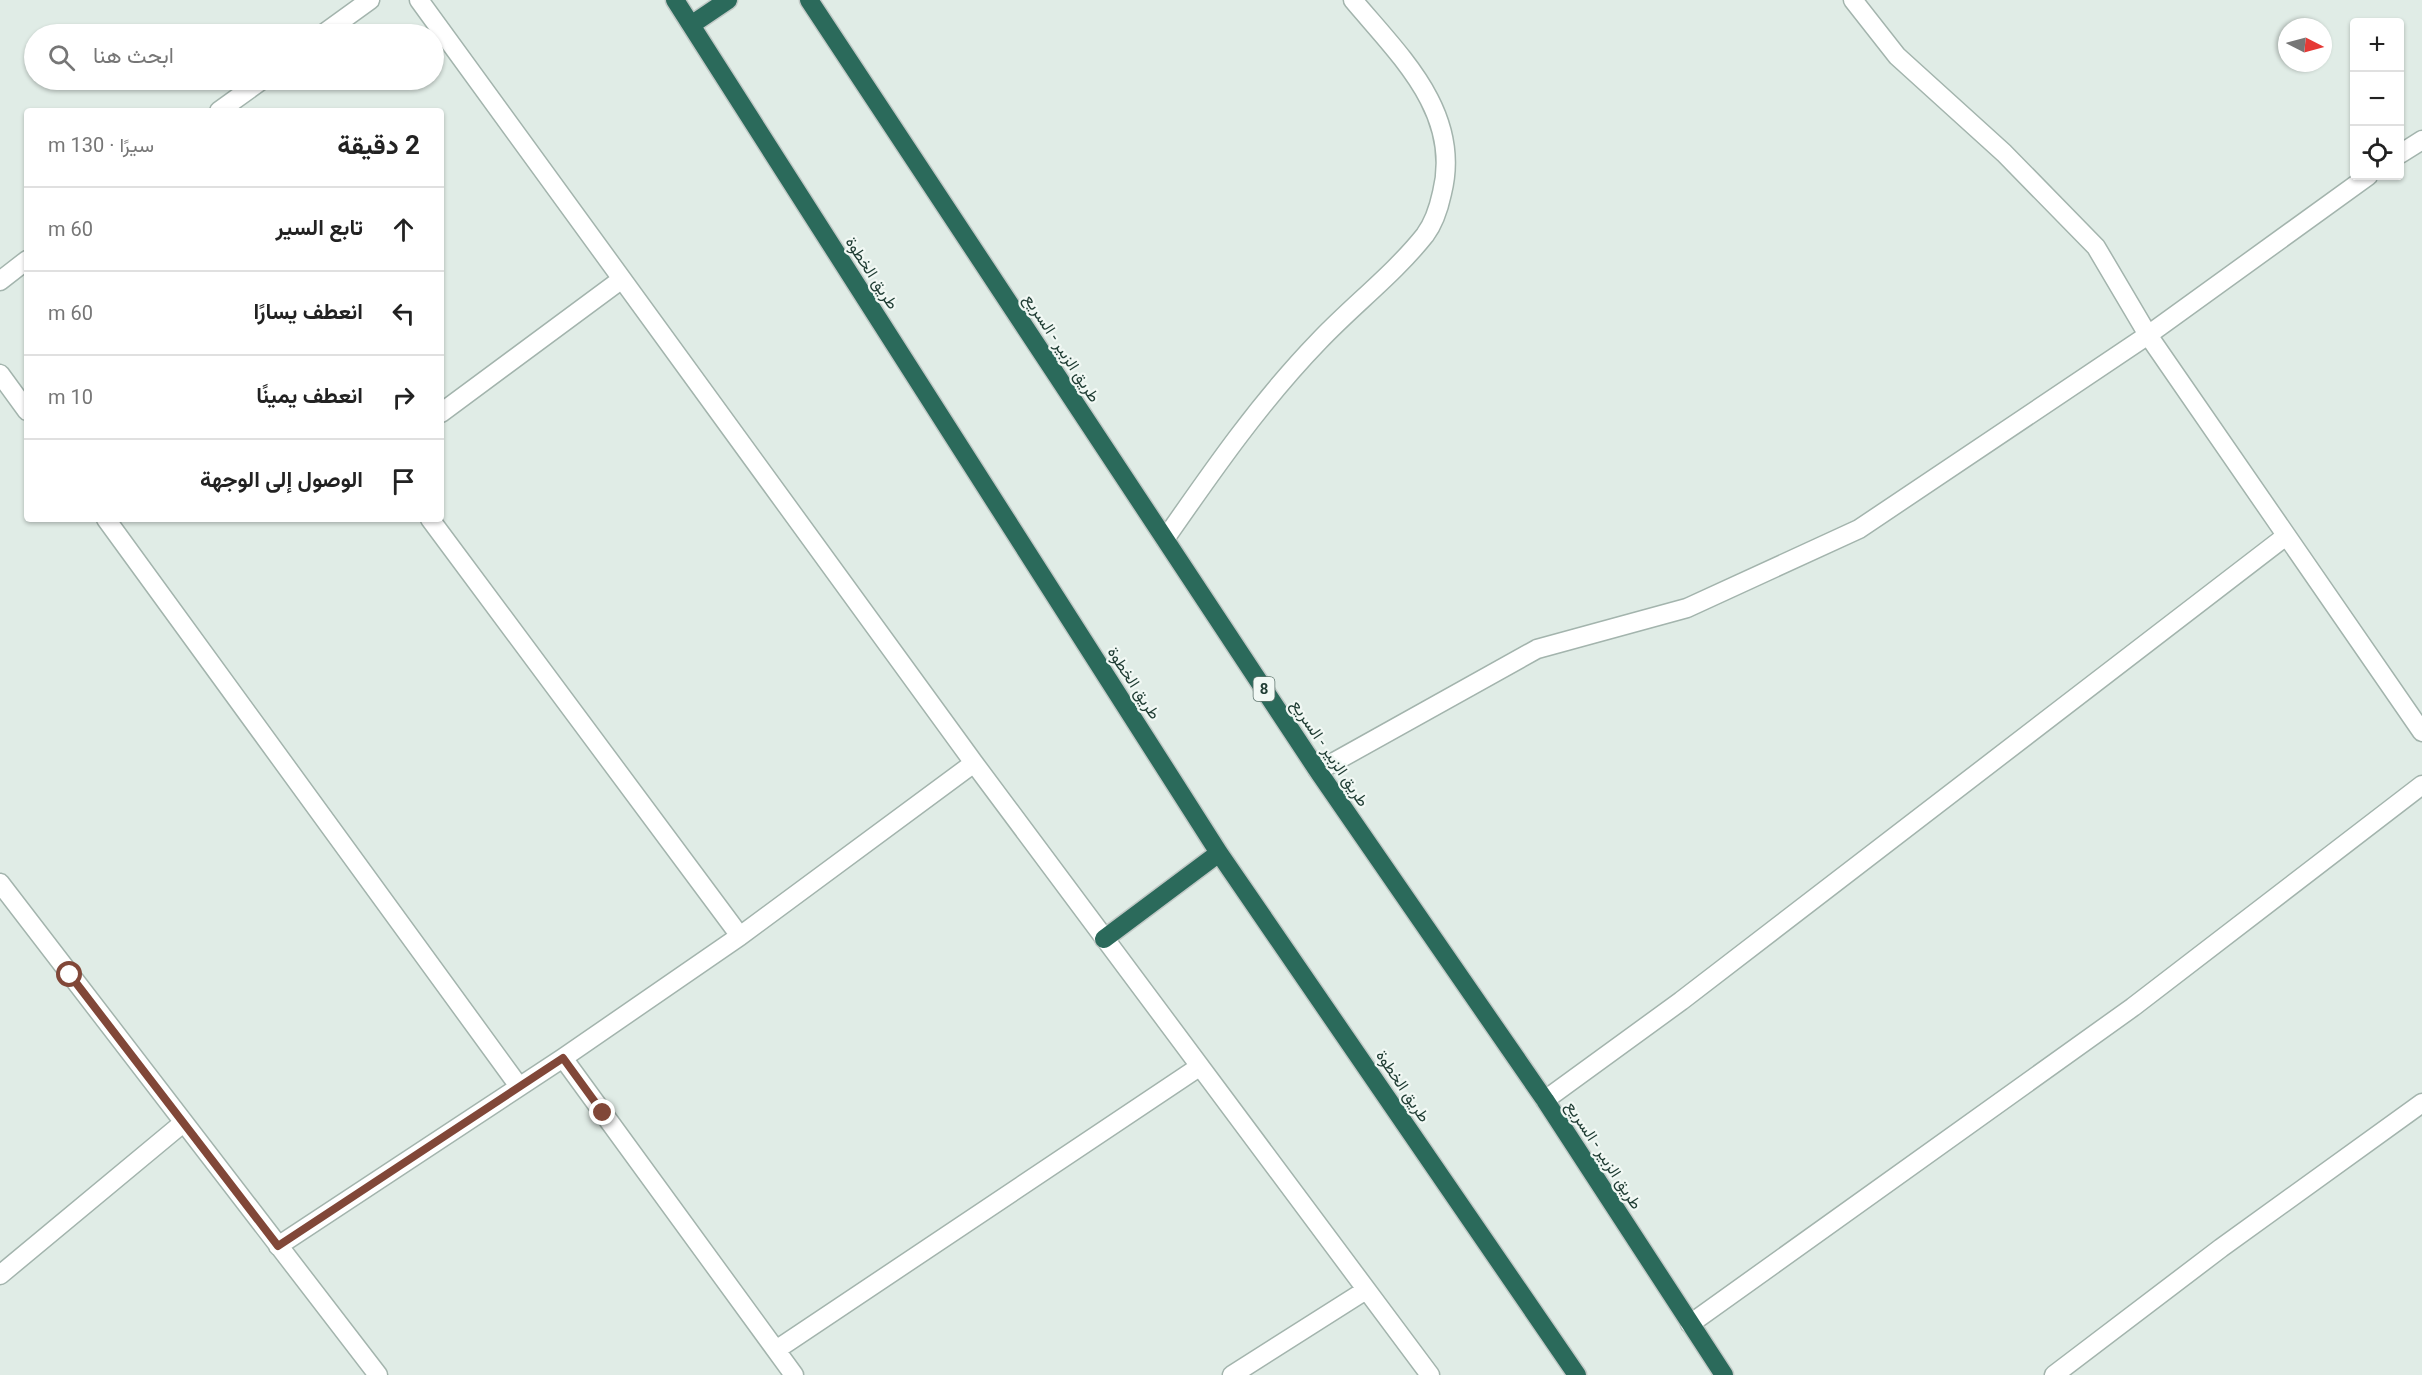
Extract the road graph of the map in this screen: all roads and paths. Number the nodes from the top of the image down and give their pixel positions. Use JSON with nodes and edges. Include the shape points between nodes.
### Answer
{"nodes":[{"id":1,"x":370,"y":0,"type":"edge"},
{"id":2,"x":419,"y":0,"type":"edge"},
{"id":3,"x":675,"y":0,"type":"edge"},
{"id":4,"x":728,"y":0,"type":"edge"},
{"id":5,"x":809,"y":0,"type":"edge"},
{"id":6,"x":1353,"y":0,"type":"edge"},
{"id":7,"x":1853,"y":0,"type":"edge"},
{"id":8,"x":337,"y":24,"type":"edge"},
{"id":9,"x":436,"y":24,"type":"edge"},
{"id":10,"x":691,"y":25,"type":"junction"},
{"id":11,"x":444,"y":35,"type":"edge"},
{"id":12,"x":248,"y":90,"type":"edge"},
{"id":13,"x":223,"y":108,"type":"edge"},
{"id":14,"x":2422,"y":140,"type":"edge"},
{"id":15,"x":2404,"y":151,"type":"edge"},
{"id":16,"x":2362,"y":180,"type":"edge"},
{"id":17,"x":24,"y":262,"type":"edge"},
{"id":18,"x":621,"y":279,"type":"junction"},
{"id":19,"x":0,"y":281,"type":"edge"},
{"id":20,"x":2148,"y":335,"type":"junction"},
{"id":21,"x":0,"y":374,"type":"edge"},
{"id":22,"x":24,"y":407,"type":"edge"},
{"id":23,"x":444,"y":411,"type":"edge"},
{"id":24,"x":108,"y":522,"type":"edge"},
{"id":25,"x":432,"y":522,"type":"edge"},
{"id":26,"x":2286,"y":536,"type":"junction"},
{"id":27,"x":1166,"y":539,"type":"junction"},
{"id":28,"x":2422,"y":732,"type":"edge"},
{"id":29,"x":974,"y":763,"type":"junction"},
{"id":30,"x":1318,"y":771,"type":"junction"},
{"id":31,"x":2422,"y":784,"type":"edge"},
{"id":32,"x":1219,"y":853,"type":"junction"},
{"id":33,"x":0,"y":883,"type":"edge"},
{"id":34,"x":740,"y":936,"type":"junction"},
{"id":35,"x":1104,"y":939,"type":"junction"},
{"id":36,"x":563,"y":1058,"type":"junction"},
{"id":37,"x":1199,"y":1067,"type":"junction"},
{"id":38,"x":518,"y":1085,"type":"junction"},
{"id":39,"x":1545,"y":1101,"type":"junction"},
{"id":40,"x":2422,"y":1103,"type":"edge"},
{"id":41,"x":183,"y":1123,"type":"junction"},
{"id":42,"x":278,"y":1246,"type":"junction"},
{"id":43,"x":0,"y":1275,"type":"edge"},
{"id":44,"x":1366,"y":1290,"type":"junction"},
{"id":45,"x":1690,"y":1324,"type":"junction"},
{"id":46,"x":776,"y":1350,"type":"junction"},
{"id":47,"x":378,"y":1375,"type":"edge"},
{"id":48,"x":794,"y":1375,"type":"edge"},
{"id":49,"x":1232,"y":1375,"type":"edge"},
{"id":50,"x":1430,"y":1375,"type":"edge"},
{"id":51,"x":1577,"y":1375,"type":"edge"},
{"id":52,"x":1724,"y":1375,"type":"edge"},
{"id":53,"x":2054,"y":1375,"type":"edge"}],
"edges":[{"from":1,"to":8,"type":"street"},
{"from":2,"to":9,"type":"street"},
{"from":3,"to":10,"type":"highway","name":"طريق الخطوة"},
{"from":4,"to":10,"type":"highway"},
{"from":5,"to":27,"type":"highway","name":"طريق الزبير - السريع","number":"8"},
{"from":6,"to":27,"type":"street","via":[[1431,97],[1446,151],[1446,180],[1439,207],[1427,232],[1409,254],[1318,342],[1235,438]]},
{"from":7,"to":20,"type":"street","via":[[1897,56],[2004,153],[2096,247]]},
{"from":10,"to":32,"type":"highway","name":"طريق الخطوة"},
{"from":11,"to":18,"type":"street"},
{"from":12,"to":13,"type":"street"},
{"from":14,"to":15,"type":"street"},
{"from":16,"to":20,"type":"street"},
{"from":17,"to":19,"type":"street"},
{"from":18,"to":23,"type":"street"},
{"from":18,"to":29,"type":"street"},
{"from":20,"to":26,"type":"street"},
{"from":20,"to":30,"type":"street","via":[[1858,529],[1687,608],[1537,649]]},
{"from":21,"to":22,"type":"street"},
{"from":24,"to":38,"type":"street"},
{"from":25,"to":34,"type":"street"},
{"from":26,"to":28,"type":"street"},
{"from":26,"to":39,"type":"street"},
{"from":27,"to":30,"type":"highway","name":"طريق الزبير - السريع","number":"8"},
{"from":29,"to":34,"type":"street"},
{"from":29,"to":35,"type":"street"},
{"from":30,"to":39,"type":"highway","name":"طريق الزبير - السريع","number":"8"},
{"from":31,"to":45,"type":"street","via":[[2133,1007]]},
{"from":32,"to":35,"type":"highway"},
{"from":32,"to":51,"type":"highway","name":"طريق الخطوة"},
{"from":33,"to":41,"type":"street"},
{"from":34,"to":36,"type":"street"},
{"from":35,"to":37,"type":"street"},
{"from":36,"to":38,"type":"street"},
{"from":36,"to":46,"type":"street"},
{"from":37,"to":44,"type":"street"},
{"from":37,"to":46,"type":"street"},
{"from":38,"to":42,"type":"street"},
{"from":39,"to":45,"type":"highway","name":"طريق الزبير - السريع","number":"8"},
{"from":40,"to":53,"type":"street"},
{"from":41,"to":42,"type":"street"},
{"from":41,"to":43,"type":"street"},
{"from":42,"to":47,"type":"street"},
{"from":44,"to":49,"type":"street"},
{"from":44,"to":50,"type":"street"},
{"from":45,"to":52,"type":"highway","name":"طريق الزبير - السريع","number":"8"},
{"from":46,"to":48,"type":"street"}]}
